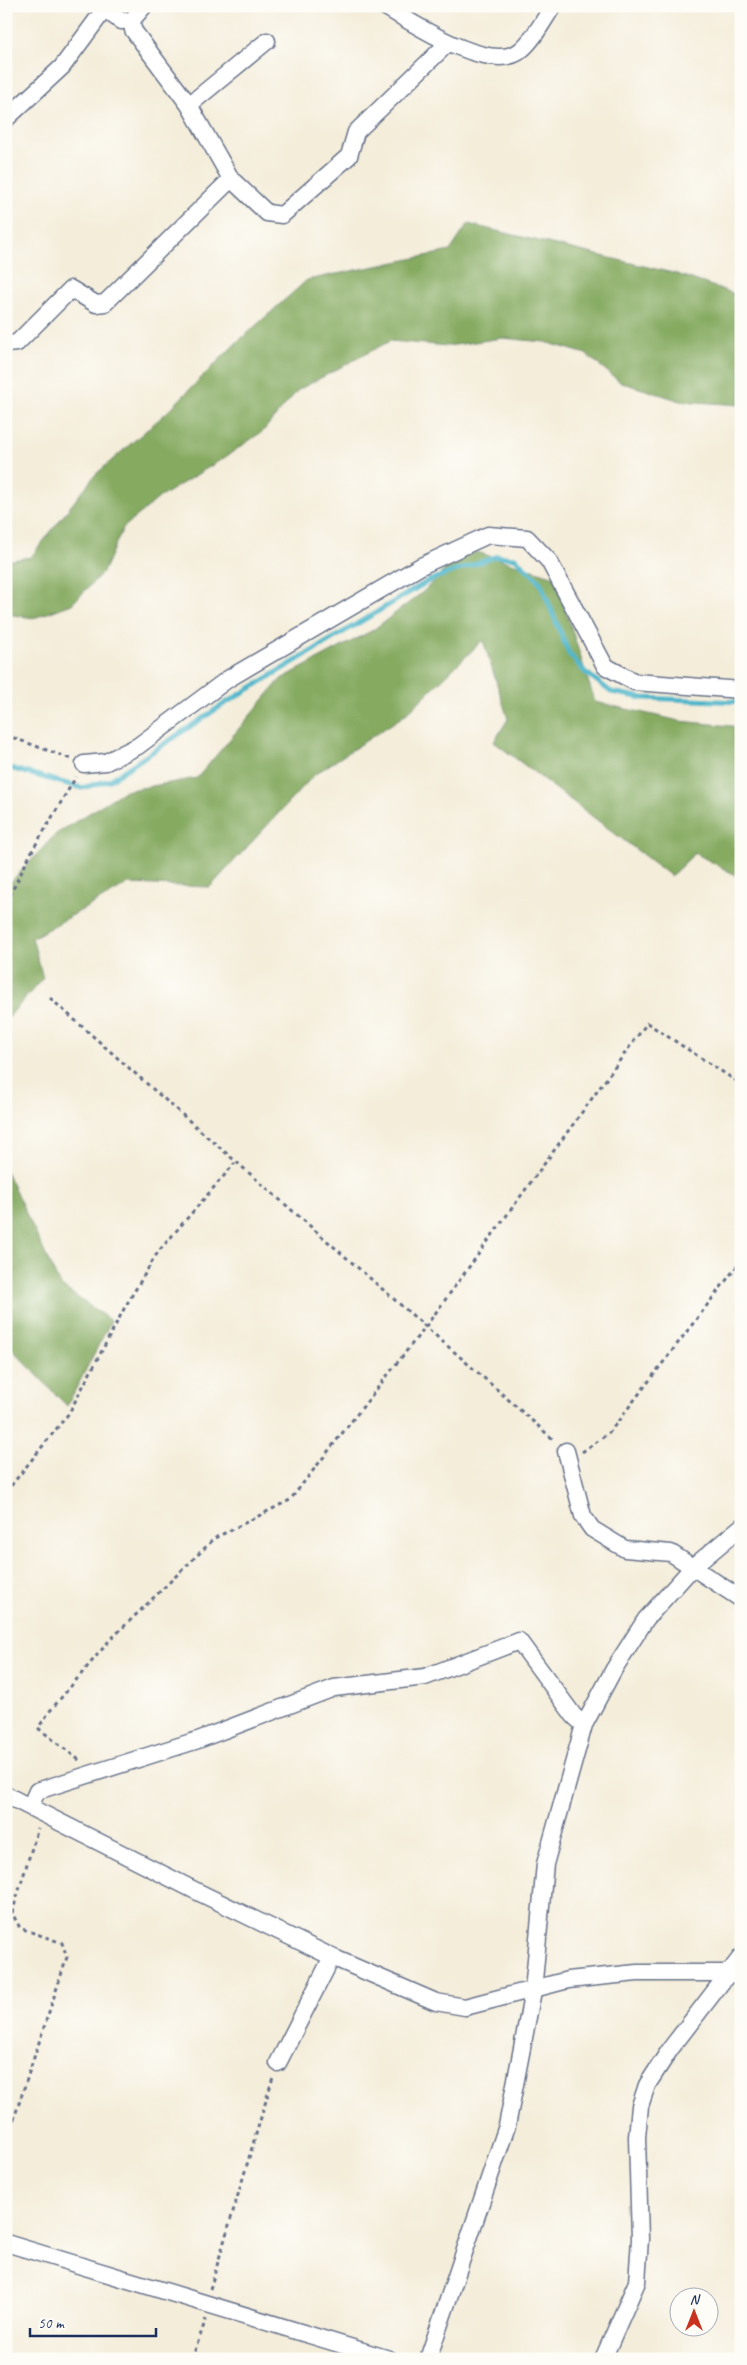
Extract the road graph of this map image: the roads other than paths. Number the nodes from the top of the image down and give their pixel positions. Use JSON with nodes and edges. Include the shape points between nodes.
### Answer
{"nodes":[{"id":1,"x":144,"y":6,"type":"edge"},
{"id":2,"x":384,"y":6,"type":"edge"},
{"id":3,"x":552,"y":6,"type":"edge"},
{"id":4,"x":101,"y":8,"type":"edge"},
{"id":5,"x":132,"y":20,"type":"junction"},
{"id":6,"x":267,"y":41,"type":"dead end"},
{"id":7,"x":447,"y":44,"type":"junction"},
{"id":8,"x":189,"y":105,"type":"junction"},
{"id":9,"x":6,"y":119,"type":"edge"},
{"id":10,"x":231,"y":179,"type":"junction"},
{"id":11,"x":6,"y":344,"type":"edge"},
{"id":12,"x":741,"y":690,"type":"edge"},
{"id":13,"x":84,"y":764,"type":"road end"},
{"id":14,"x":568,"y":1457,"type":"road end"},
{"id":15,"x":741,"y":1527,"type":"edge"},
{"id":16,"x":692,"y":1568,"type":"junction"},
{"id":17,"x":741,"y":1599,"type":"edge"},
{"id":18,"x":584,"y":1725,"type":"junction"},
{"id":19,"x":6,"y":1794,"type":"edge"},
{"id":20,"x":37,"y":1809,"type":"junction"},
{"id":21,"x":332,"y":1957,"type":"junction"},
{"id":22,"x":741,"y":1957,"type":"edge"},
{"id":23,"x":734,"y":1975,"type":"edge"},
{"id":24,"x":533,"y":1991,"type":"junction"},
{"id":25,"x":278,"y":2063,"type":"road end"},
{"id":26,"x":6,"y":2243,"type":"edge"},
{"id":27,"x":389,"y":2359,"type":"edge"},
{"id":28,"x":428,"y":2359,"type":"edge"},
{"id":29,"x":603,"y":2359,"type":"edge"}],
"edges":[{"from":1,"to":5,"type":"street"},
{"from":2,"to":7,"type":"street"},
{"from":3,"to":7,"type":"street","via":[[520,52],[501,57]]},
{"from":4,"to":5,"type":"street","via":[[121,20]]},
{"from":4,"to":9,"type":"street","via":[[62,67]]},
{"from":5,"to":8,"type":"street","via":[[133,30]]},
{"from":6,"to":8,"type":"street"},
{"from":7,"to":10,"type":"street","via":[[356,132],[349,156],[282,215],[267,213]]},
{"from":8,"to":10,"type":"street"},
{"from":10,"to":11,"type":"street","via":[[105,303],[96,304],[71,289],[17,343]]},
{"from":12,"to":13,"type":"street","via":[[635,682],[605,666],[549,561],[527,538],[488,535],[421,566],[228,679],[138,746],[106,762]]},
{"from":14,"to":16,"type":"street","via":[[583,1516],[592,1529],[625,1549],[671,1553]]},
{"from":15,"to":16,"type":"street"},
{"from":16,"to":17,"type":"street"},
{"from":16,"to":18,"type":"street","via":[[646,1619]]},
{"from":18,"to":20,"type":"street","via":[[519,1641],[425,1677],[334,1688],[198,1740],[37,1792]]},
{"from":18,"to":24,"type":"street","via":[[546,1864]]},
{"from":19,"to":20,"type":"street"},
{"from":20,"to":21,"type":"street"},
{"from":21,"to":24,"type":"street","via":[[436,2002],[465,2007]]},
{"from":21,"to":25,"type":"street"},
{"from":22,"to":23,"type":"street"},
{"from":23,"to":24,"type":"street","via":[[637,1973],[568,1980]]},
{"from":23,"to":29,"type":"street","via":[[652,2078],[640,2106],[637,2282]]},
{"from":24,"to":28,"type":"street","via":[[507,2126]]},
{"from":26,"to":27,"type":"street"}]}
